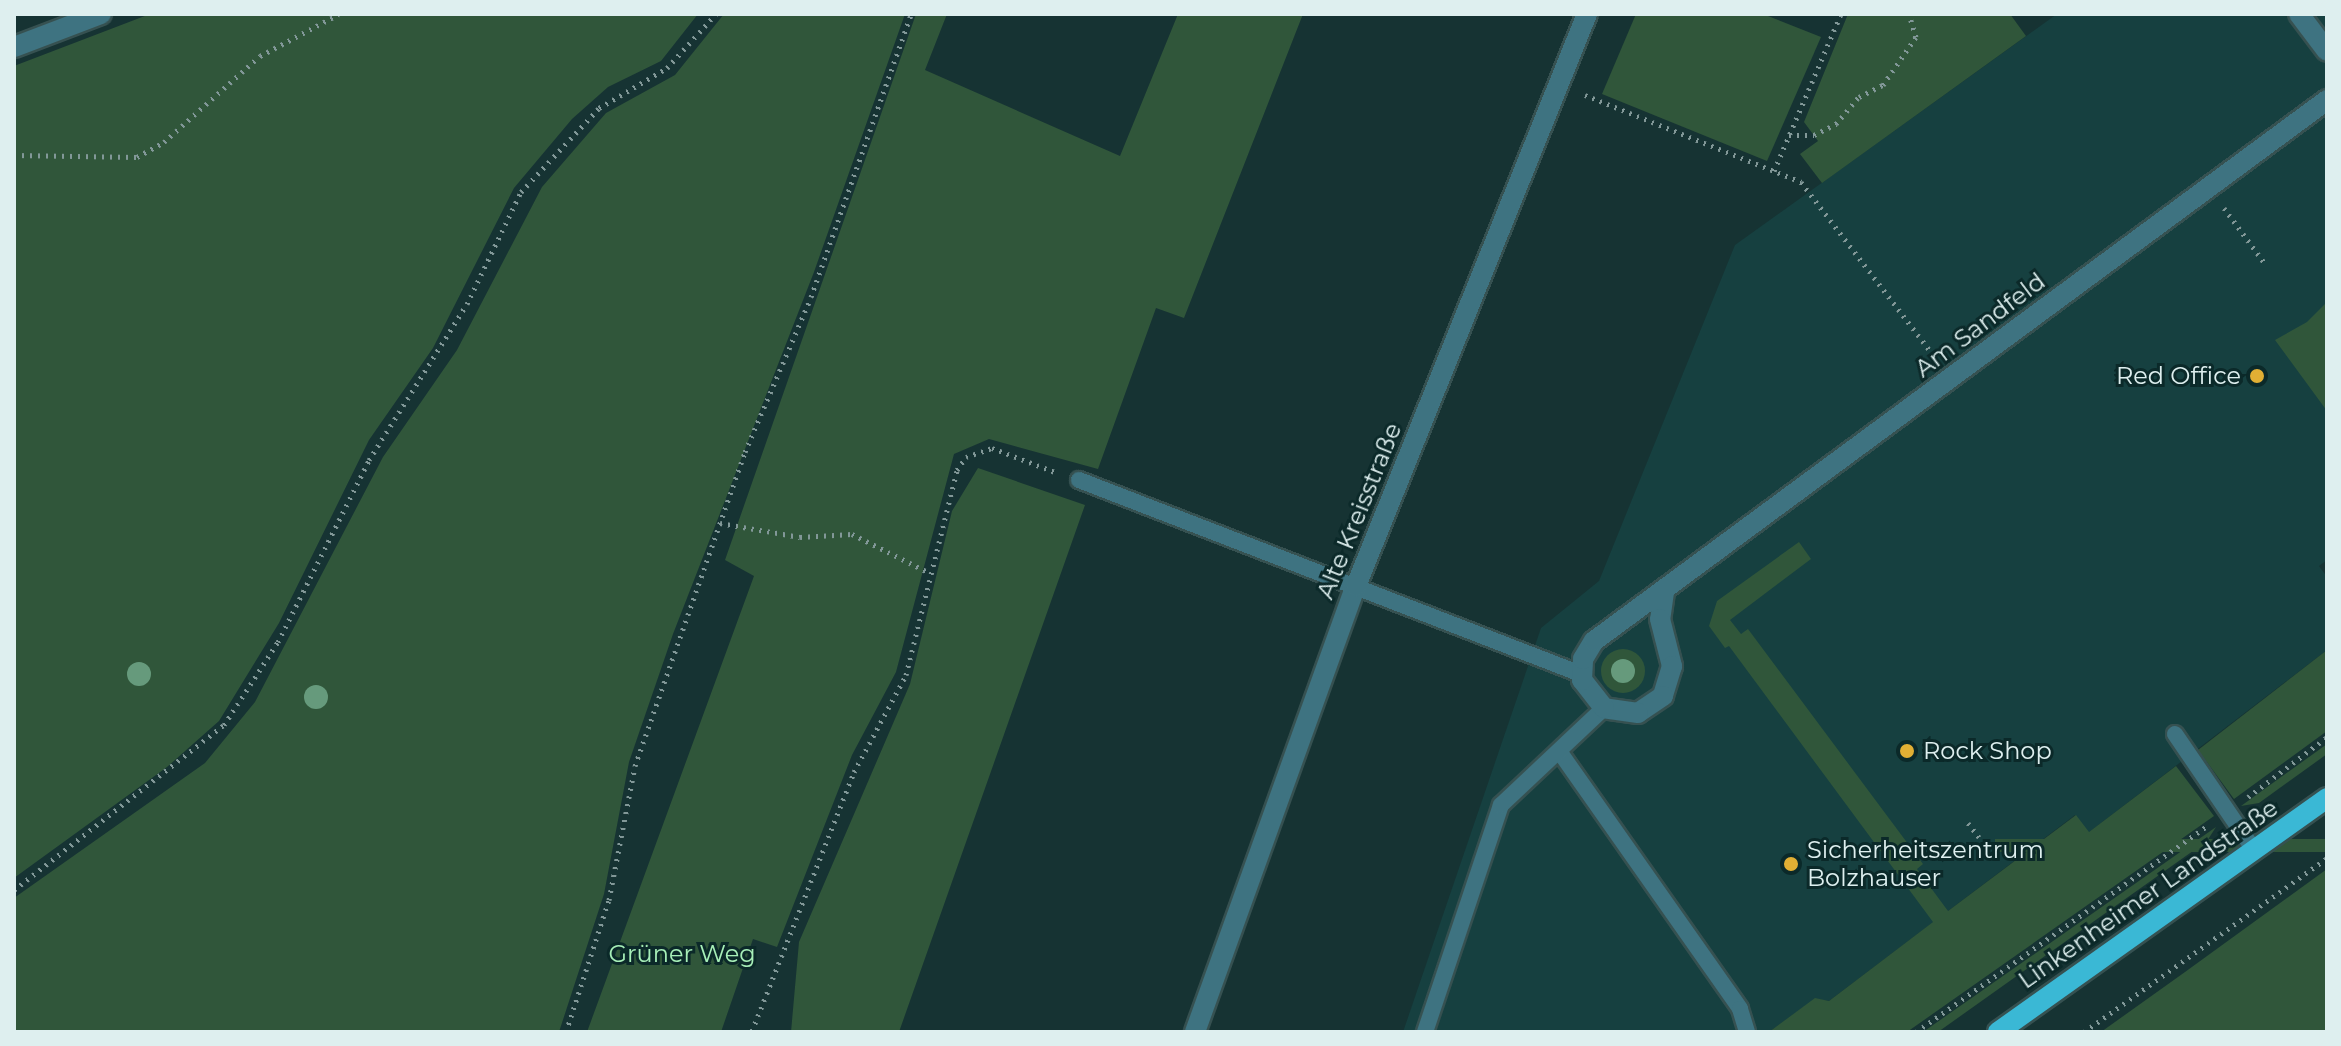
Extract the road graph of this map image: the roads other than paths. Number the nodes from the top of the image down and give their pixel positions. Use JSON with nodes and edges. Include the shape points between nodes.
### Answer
{"nodes":[{"id":1,"x":101,"y":14,"type":"edge"},
{"id":2,"x":1587,"y":14,"type":"edge"},
{"id":3,"x":2299,"y":14,"type":"edge"},
{"id":4,"x":14,"y":47,"type":"edge"},
{"id":5,"x":2327,"y":51,"type":"edge"},
{"id":6,"x":2327,"y":100,"type":"edge"},
{"id":7,"x":1079,"y":480,"type":"road end"},
{"id":8,"x":1356,"y":586,"type":"junction"},
{"id":9,"x":1664,"y":592,"type":"junction"},
{"id":10,"x":1581,"y":674,"type":"junction"},
{"id":11,"x":1604,"y":708,"type":"junction"},
{"id":12,"x":2175,"y":734,"type":"dead end"},
{"id":13,"x":1559,"y":751,"type":"junction"},
{"id":14,"x":2327,"y":798,"type":"edge"},
{"id":15,"x":2254,"y":850,"type":"junction"},
{"id":16,"x":1195,"y":1032,"type":"edge"},
{"id":17,"x":1425,"y":1032,"type":"edge"},
{"id":18,"x":1747,"y":1032,"type":"edge"},
{"id":19,"x":1998,"y":1032,"type":"edge"}],
"edges":[{"from":1,"to":4,"type":"street"},
{"from":2,"to":8,"type":"street","name":"Alte Kreisstraße"},
{"from":3,"to":5,"type":"street"},
{"from":6,"to":9,"type":"street","name":"Am Sandfeld"},
{"from":7,"to":8,"type":"lane"},
{"from":8,"to":10,"type":"lane"},
{"from":8,"to":16,"type":"street","name":"Alte Kreisstraße"},
{"from":9,"to":10,"type":"street","name":"Am Sandfeld","via":[[1594,641]]},
{"from":9,"to":11,"type":"street","via":[[1660,619],[1672,666],[1663,696],[1638,713]]},
{"from":10,"to":11,"type":"street","via":[[1586,689]]},
{"from":11,"to":13,"type":"lane"},
{"from":12,"to":15,"type":"lane"},
{"from":13,"to":17,"type":"lane","via":[[1501,805]]},
{"from":13,"to":18,"type":"lane","via":[[1740,1009]]},
{"from":14,"to":15,"type":"main road","name":"Linkenheimer Landstraße"},
{"from":15,"to":19,"type":"main road","name":"Linkenheimer Landstraße"}]}
